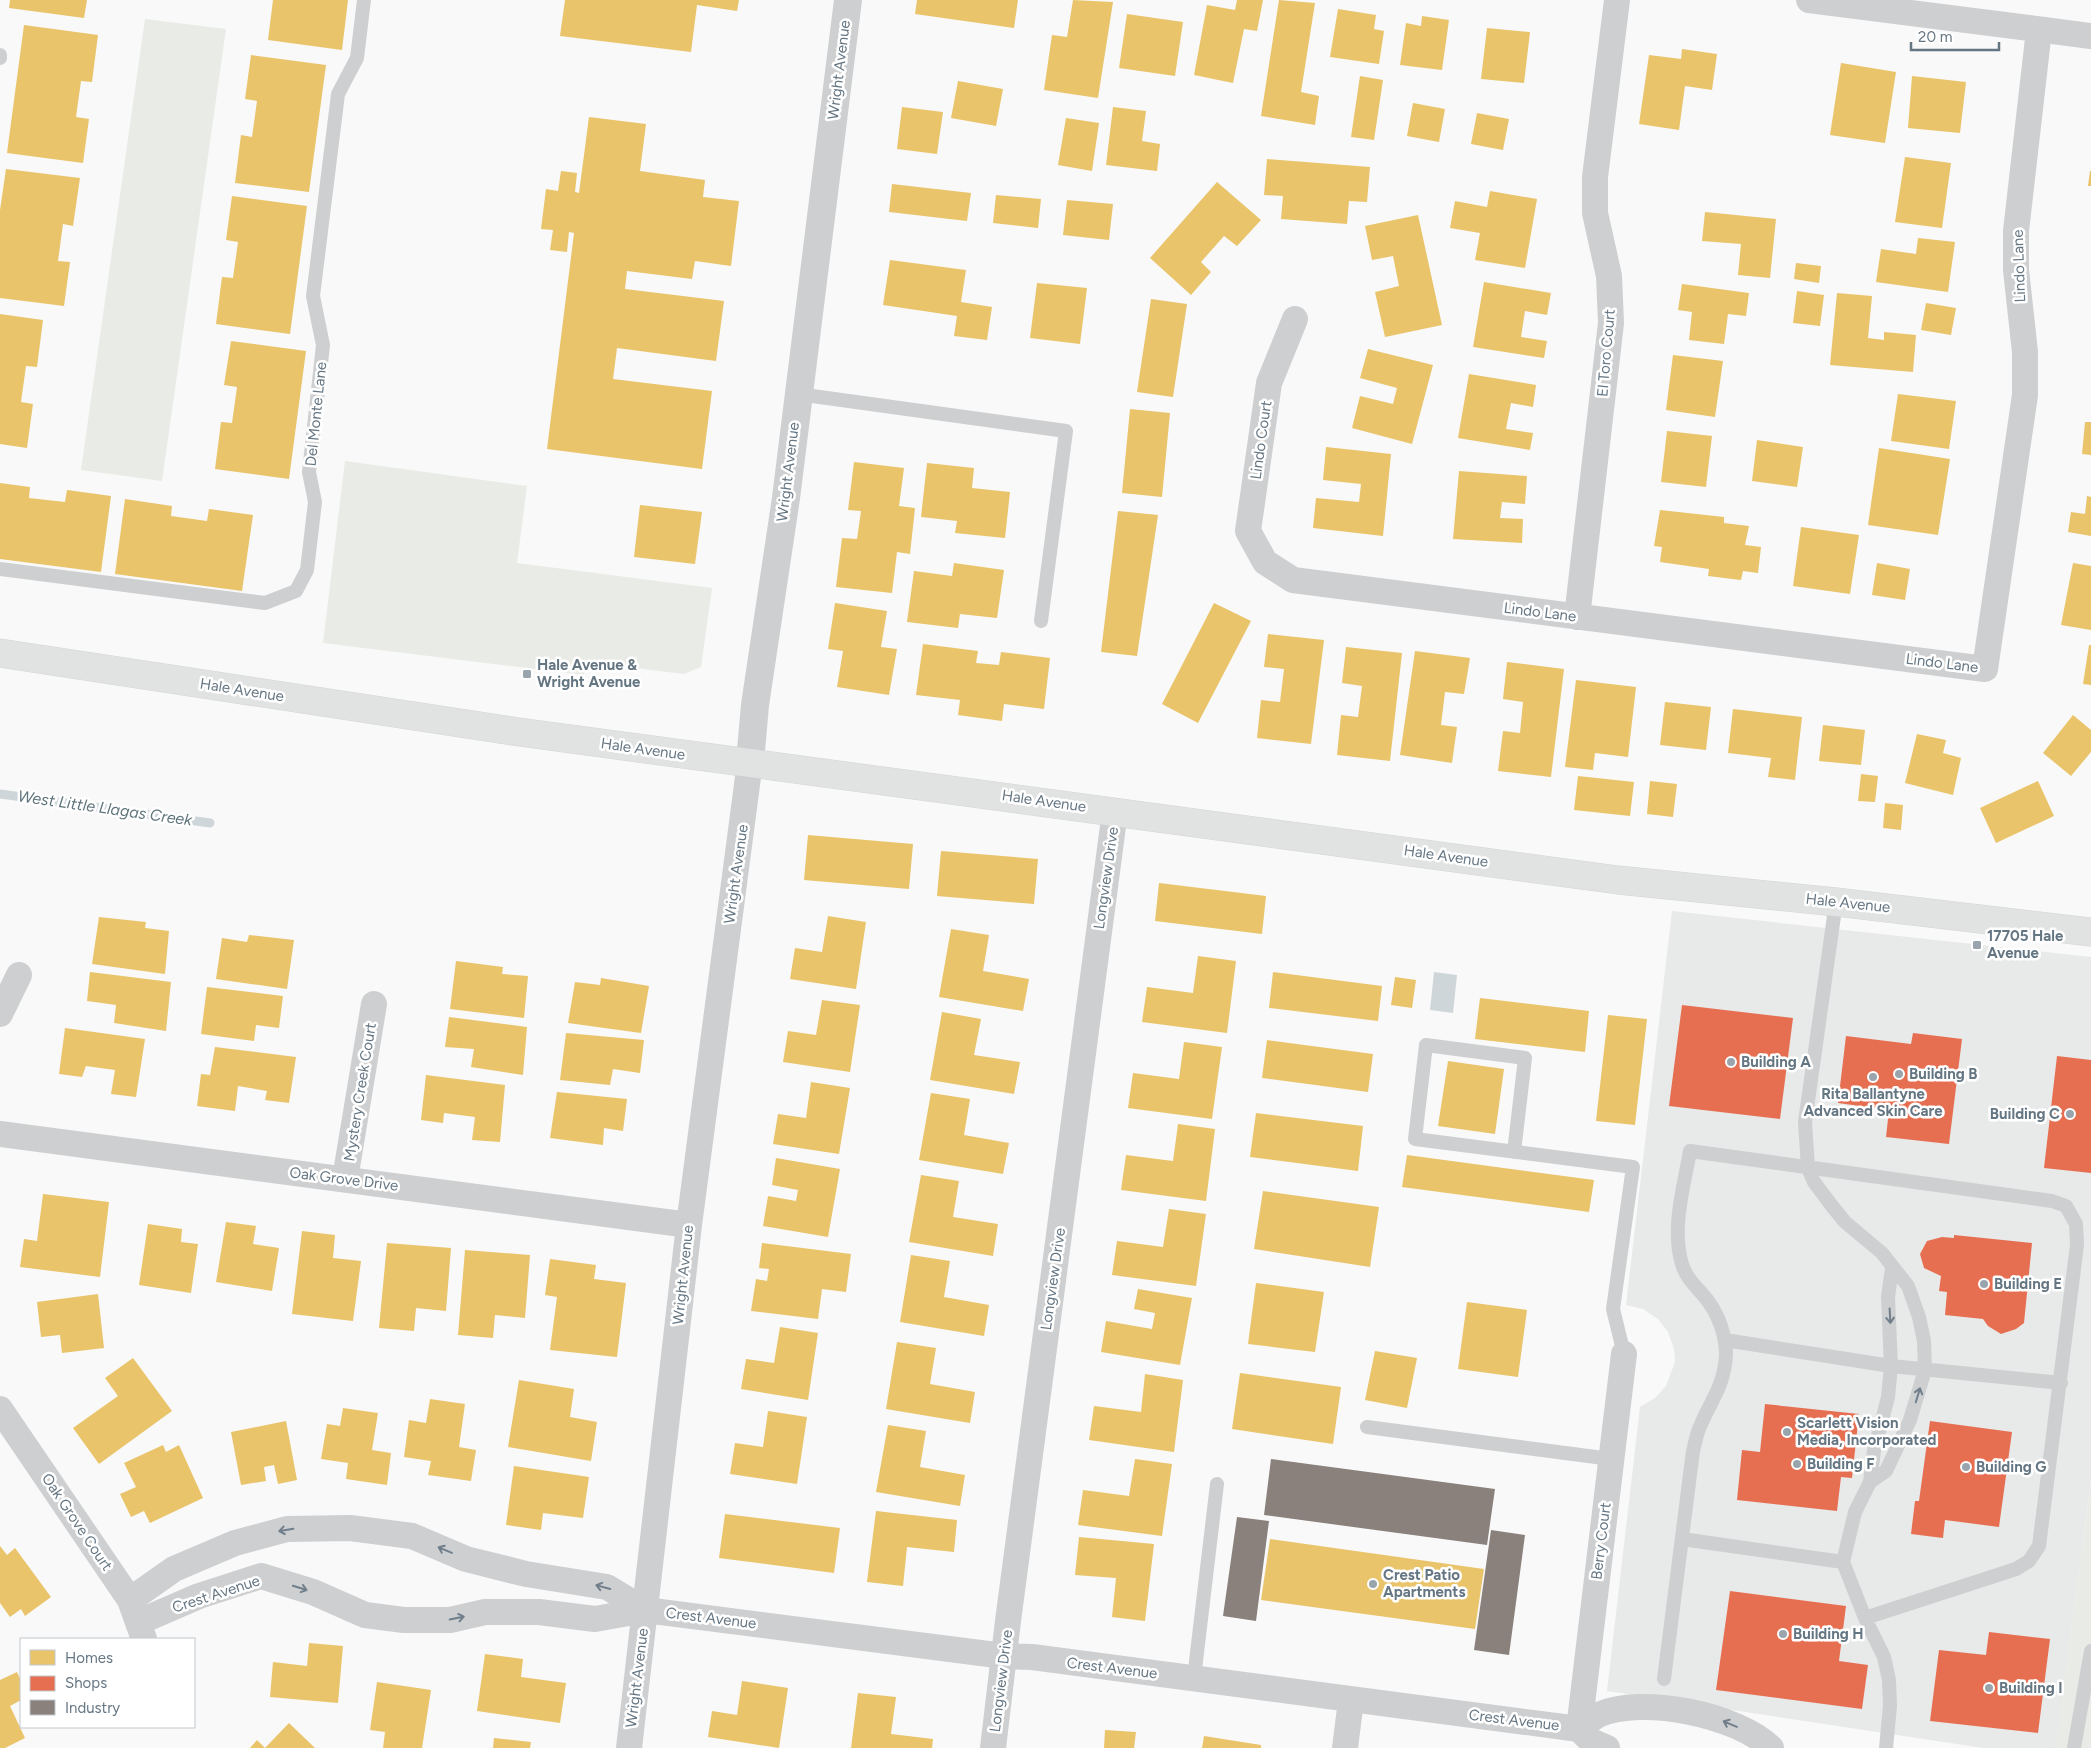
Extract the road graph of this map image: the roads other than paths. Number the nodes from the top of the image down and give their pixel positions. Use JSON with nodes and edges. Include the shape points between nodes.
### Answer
{"nodes":[{"id":1,"x":364,"y":0,"type":"edge"},
{"id":2,"x":848,"y":0,"type":"edge"},
{"id":3,"x":1617,"y":0,"type":"edge"},
{"id":4,"x":1809,"y":0,"type":"edge"},
{"id":5,"x":2038,"y":30,"type":"junction"},
{"id":6,"x":2091,"y":36,"type":"edge"},
{"id":7,"x":1295,"y":319,"type":"dead end"},
{"id":8,"x":798,"y":394,"type":"junction"},
{"id":9,"x":1265,"y":562,"type":"joint"},
{"id":10,"x":0,"y":569,"type":"edge"},
{"id":11,"x":1577,"y":617,"type":"junction"},
{"id":12,"x":1041,"y":621,"type":"dead end"},
{"id":13,"x":0,"y":654,"type":"edge"},
{"id":14,"x":750,"y":762,"type":"junction"},
{"id":15,"x":1114,"y":811,"type":"junction"},
{"id":16,"x":1836,"y":902,"type":"junction"},
{"id":17,"x":2091,"y":932,"type":"edge"},
{"id":18,"x":19,"y":975,"type":"dead end"},
{"id":19,"x":374,"y":1004,"type":"dead end"},
{"id":20,"x":0,"y":1014,"type":"edge"},
{"id":21,"x":0,"y":1134,"type":"edge"},
{"id":22,"x":1514,"y":1152,"type":"junction"},
{"id":23,"x":1808,"y":1168,"type":"junction"},
{"id":24,"x":345,"y":1179,"type":"junction"},
{"id":25,"x":689,"y":1225,"type":"junction"},
{"id":26,"x":1892,"y":1268,"type":"junction"},
{"id":27,"x":1725,"y":1340,"type":"junction"},
{"id":28,"x":1624,"y":1354,"type":"joint"},
{"id":29,"x":1891,"y":1366,"type":"junction"},
{"id":30,"x":1925,"y":1370,"type":"junction"},
{"id":31,"x":2061,"y":1383,"type":"junction"},
{"id":32,"x":0,"y":1409,"type":"edge"},
{"id":33,"x":1367,"y":1427,"type":"dead end"},
{"id":34,"x":1611,"y":1458,"type":"junction"},
{"id":35,"x":1870,"y":1482,"type":"junction"},
{"id":36,"x":1217,"y":1484,"type":"dead end"},
{"id":37,"x":1682,"y":1539,"type":"junction"},
{"id":38,"x":1843,"y":1562,"type":"junction"},
{"id":39,"x":645,"y":1610,"type":"junction"},
{"id":40,"x":1864,"y":1618,"type":"junction"},
{"id":41,"x":138,"y":1620,"type":"edge"},
{"id":42,"x":2091,"y":1651,"type":"edge"},
{"id":43,"x":1004,"y":1656,"type":"junction"},
{"id":44,"x":1194,"y":1678,"type":"junction"},
{"id":45,"x":1664,"y":1679,"type":"dead end"},
{"id":46,"x":1351,"y":1700,"type":"junction"},
{"id":47,"x":1579,"y":1728,"type":"junction"},
{"id":48,"x":628,"y":1748,"type":"edge"},
{"id":49,"x":993,"y":1748,"type":"edge"},
{"id":50,"x":1345,"y":1748,"type":"edge"},
{"id":51,"x":1607,"y":1748,"type":"edge"},
{"id":52,"x":1771,"y":1748,"type":"edge"},
{"id":53,"x":1886,"y":1748,"type":"edge"},
{"id":54,"x":2074,"y":1748,"type":"edge"}],
"edges":[{"from":1,"to":10,"type":"lane","name":"Del Monte Lane","via":[[357,58],[338,94],[313,296],[323,345],[309,472],[316,502],[307,570],[296,591],[265,603]]},
{"from":2,"to":8,"type":"street","name":"Wright Avenue"},
{"from":3,"to":11,"type":"street","name":"El Toro Court","via":[[1596,177],[1595,213],[1609,276],[1611,323]]},
{"from":4,"to":5,"type":"street"},
{"from":5,"to":6,"type":"street"},
{"from":5,"to":11,"type":"street","name":"Lindo Lane","via":[[2016,231],[2025,394],[1985,669]]},
{"from":7,"to":9,"type":"street","name":"Lindo Court","via":[[1269,382],[1248,531]]},
{"from":8,"to":12,"type":"lane","via":[[1066,431]]},
{"from":8,"to":14,"type":"street","name":"Wright Avenue"},
{"from":9,"to":11,"type":"street","name":"Lindo Lane","via":[[1293,580]]},
{"from":13,"to":14,"type":"main road","name":"Hale Avenue","via":[[500,729]]},
{"from":14,"to":15,"type":"main road","name":"Hale Avenue"},
{"from":14,"to":25,"type":"street","name":"Wright Avenue"},
{"from":15,"to":16,"type":"main road","name":"Hale Avenue","via":[[1618,880]]},
{"from":15,"to":43,"type":"street","name":"Longview Drive"},
{"from":16,"to":17,"type":"main road","name":"Hale Avenue"},
{"from":16,"to":23,"type":"lane","via":[[1805,1122]]},
{"from":18,"to":20,"type":"street"},
{"from":19,"to":24,"type":"street","name":"Mystery Creek Court"},
{"from":21,"to":24,"type":"street","name":"Oak Grove Drive"},
{"from":22,"to":22,"type":"lane","via":[[1415,1139],[1426,1045],[1525,1058]]},
{"from":22,"to":28,"type":"lane","via":[[1632,1167],[1613,1309]]},
{"from":23,"to":26,"type":"lane","via":[[1814,1182],[1845,1222],[1882,1253]]},
{"from":23,"to":27,"type":"lane","via":[[1690,1151],[1681,1202],[1679,1249],[1688,1277],[1716,1314]]},
{"from":23,"to":31,"type":"lane","via":[[2052,1201],[2066,1206],[2076,1224],[2077,1245]]},
{"from":24,"to":25,"type":"street","name":"Oak Grove Drive"},
{"from":25,"to":39,"type":"street","name":"Wright Avenue"},
{"from":26,"to":29,"type":"lane","one_way":true,"via":[[1888,1298]]},
{"from":26,"to":30,"type":"lane","via":[[1908,1286],[1924,1341]]},
{"from":27,"to":29,"type":"lane"},
{"from":27,"to":37,"type":"lane","via":[[1724,1370],[1718,1394],[1698,1429],[1693,1451]]},
{"from":28,"to":34,"type":"street","name":"Berry Court"},
{"from":29,"to":30,"type":"lane"},
{"from":29,"to":35,"type":"lane","via":[[1888,1397],[1874,1451]]},
{"from":30,"to":31,"type":"lane"},
{"from":35,"to":30,"type":"lane","one_way":true,"via":[[1886,1471],[1899,1446]]},
{"from":31,"to":40,"type":"lane","via":[[2043,1527],[2039,1546],[2030,1561],[2016,1569]]},
{"from":32,"to":41,"type":"street","name":"Oak Grove Court"},
{"from":33,"to":34,"type":"lane"},
{"from":34,"to":47,"type":"street","name":"Berry Court"},
{"from":35,"to":38,"type":"lane","via":[[1855,1512]]},
{"from":36,"to":44,"type":"lane"},
{"from":37,"to":38,"type":"lane"},
{"from":37,"to":45,"type":"lane"},
{"from":38,"to":40,"type":"lane"},
{"from":41,"to":39,"type":"street","name":"Crest Avenue","one_way":true,"via":[[262,1576],[313,1592],[365,1615],[404,1620],[450,1620],[485,1612],[539,1612],[595,1620]]},
{"from":39,"to":41,"type":"street","name":"Crest Avenue","one_way":true,"via":[[607,1587],[526,1574],[466,1559],[412,1536],[350,1528],[287,1529],[235,1543],[174,1569]]},
{"from":39,"to":43,"type":"street","name":"Crest Avenue"},
{"from":39,"to":48,"type":"street","name":"Wright Avenue"},
{"from":40,"to":53,"type":"lane","via":[[1884,1657],[1889,1680]]},
{"from":42,"to":54,"type":"lane"},
{"from":43,"to":44,"type":"street","name":"Crest Avenue"},
{"from":43,"to":49,"type":"street","name":"Longview Drive"},
{"from":44,"to":46,"type":"street","name":"Crest Avenue"},
{"from":46,"to":47,"type":"street","name":"Crest Avenue"},
{"from":46,"to":50,"type":"street"},
{"from":47,"to":51,"type":"street","name":"Crest Avenue","via":[[1591,1742]]},
{"from":52,"to":47,"type":"street","name":"Crest Avenue","one_way":true,"via":[[1759,1736],[1721,1720],[1667,1708],[1628,1708],[1599,1715]]}]}
